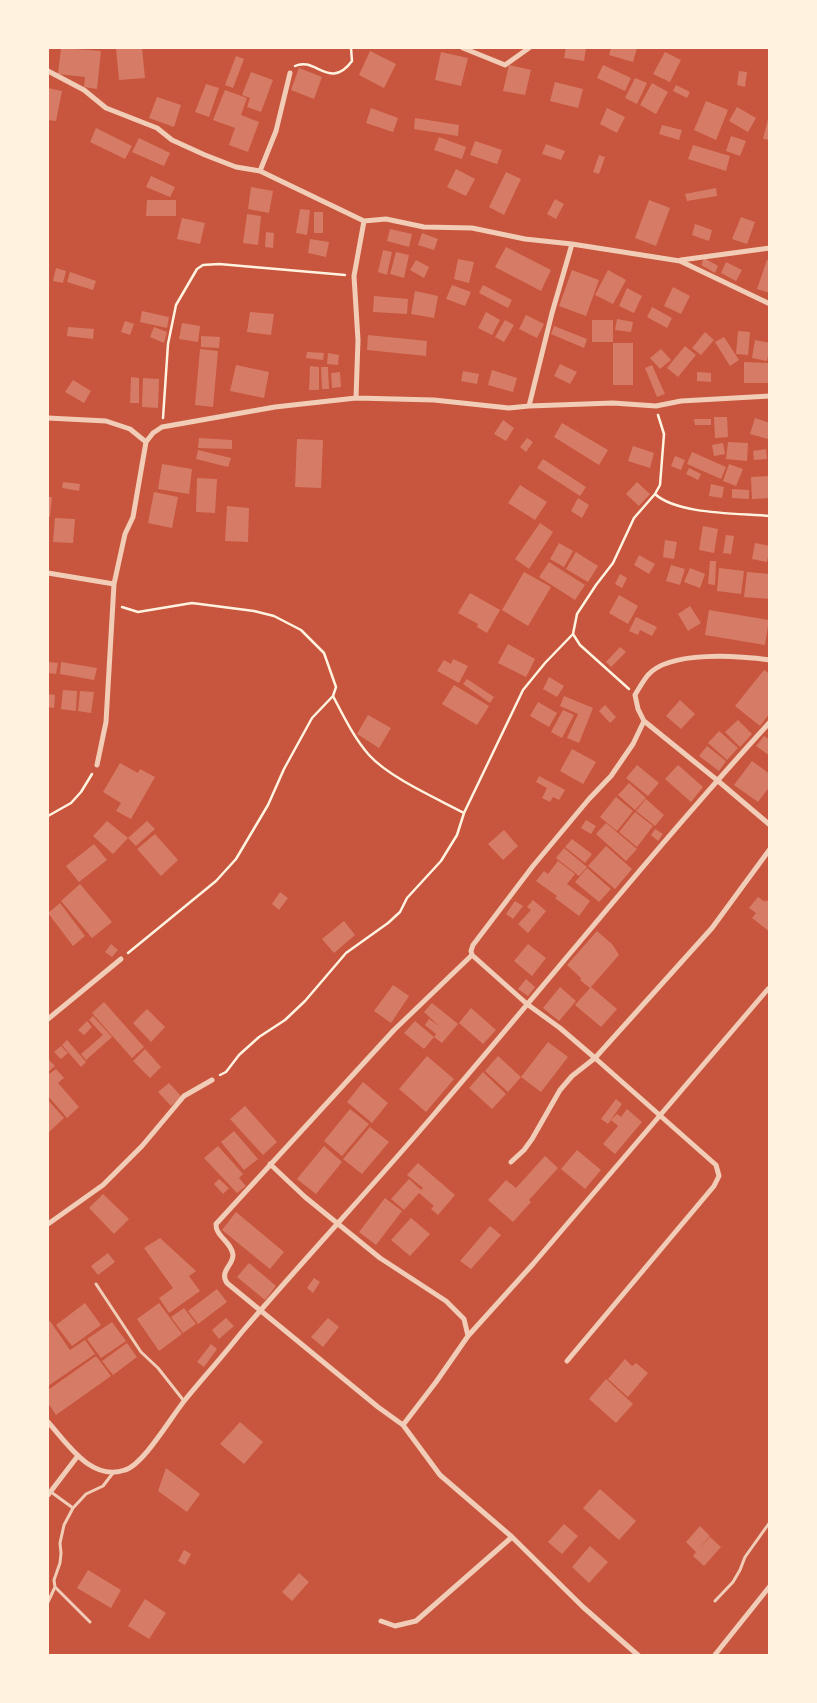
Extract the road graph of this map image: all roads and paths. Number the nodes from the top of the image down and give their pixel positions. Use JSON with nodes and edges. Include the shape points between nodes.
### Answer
{"nodes":[{"id":1,"x":352,"y":48,"type":"edge"},
{"id":2,"x":463,"y":48,"type":"edge"},
{"id":3,"x":529,"y":48,"type":"edge"},
{"id":4,"x":48,"y":71,"type":"edge"},
{"id":5,"x":290,"y":73,"type":"joint"},
{"id":6,"x":260,"y":171,"type":"junction"},
{"id":7,"x":364,"y":220,"type":"junction"},
{"id":8,"x":572,"y":244,"type":"junction"},
{"id":9,"x":770,"y":248,"type":"edge"},
{"id":10,"x":680,"y":260,"type":"junction"},
{"id":11,"x":354,"y":276,"type":"junction"},
{"id":12,"x":770,"y":304,"type":"edge"},
{"id":13,"x":770,"y":396,"type":"edge"},
{"id":14,"x":356,"y":398,"type":"junction"},
{"id":15,"x":529,"y":406,"type":"junction"},
{"id":16,"x":656,"y":406,"type":"junction"},
{"id":17,"x":48,"y":418,"type":"edge"},
{"id":18,"x":162,"y":427,"type":"junction"},
{"id":19,"x":146,"y":442,"type":"junction"},
{"id":20,"x":655,"y":494,"type":"junction"},
{"id":21,"x":770,"y":516,"type":"edge"},
{"id":22,"x":48,"y":573,"type":"edge"},
{"id":23,"x":114,"y":584,"type":"junction"},
{"id":24,"x":113,"y":605,"type":"junction"},
{"id":25,"x":573,"y":634,"type":"junction"},
{"id":26,"x":770,"y":660,"type":"edge"},
{"id":27,"x":635,"y":694,"type":"junction"},
{"id":28,"x":333,"y":696,"type":"junction"},
{"id":29,"x":644,"y":721,"type":"junction"},
{"id":30,"x":770,"y":722,"type":"edge"},
{"id":31,"x":97,"y":765,"type":"joint"},
{"id":32,"x":717,"y":780,"type":"junction"},
{"id":33,"x":464,"y":813,"type":"junction"},
{"id":34,"x":48,"y":816,"type":"edge"},
{"id":35,"x":770,"y":825,"type":"edge"},
{"id":36,"x":770,"y":849,"type":"edge"},
{"id":37,"x":472,"y":955,"type":"junction"},
{"id":38,"x":121,"y":959,"type":"joint"},
{"id":39,"x":768,"y":988,"type":"dead end"},
{"id":40,"x":527,"y":1004,"type":"junction"},
{"id":41,"x":48,"y":1019,"type":"edge"},
{"id":42,"x":595,"y":1058,"type":"junction"},
{"id":43,"x":212,"y":1080,"type":"joint"},
{"id":44,"x":658,"y":1115,"type":"junction"},
{"id":45,"x":510,"y":1162,"type":"dead end"},
{"id":46,"x":270,"y":1164,"type":"junction"},
{"id":47,"x":339,"y":1223,"type":"junction"},
{"id":48,"x":48,"y":1224,"type":"edge"},
{"id":49,"x":96,"y":1284,"type":"dead end"},
{"id":50,"x":261,"y":1310,"type":"junction"},
{"id":51,"x":468,"y":1336,"type":"junction"},
{"id":52,"x":567,"y":1361,"type":"dead end"},
{"id":53,"x":184,"y":1401,"type":"junction"},
{"id":54,"x":48,"y":1422,"type":"edge"},
{"id":55,"x":403,"y":1425,"type":"junction"},
{"id":56,"x":77,"y":1457,"type":"junction"},
{"id":57,"x":113,"y":1472,"type":"junction"},
{"id":58,"x":49,"y":1493,"type":"edge"},
{"id":59,"x":72,"y":1508,"type":"junction"},
{"id":60,"x":770,"y":1522,"type":"edge"},
{"id":61,"x":512,"y":1537,"type":"junction"},
{"id":62,"x":770,"y":1586,"type":"edge"},
{"id":63,"x":55,"y":1587,"type":"junction"},
{"id":64,"x":715,"y":1601,"type":"dead end"},
{"id":65,"x":48,"y":1602,"type":"edge"},
{"id":66,"x":90,"y":1622,"type":"dead end"},
{"id":67,"x":381,"y":1622,"type":"dead end"},
{"id":68,"x":639,"y":1656,"type":"edge"},
{"id":69,"x":714,"y":1656,"type":"edge"}],
"edges":[{"from":1,"to":5,"type":"path","via":[[352,61],[337,73],[298,64]]},
{"from":2,"to":3,"type":"street","via":[[505,65]]},
{"from":4,"to":6,"type":"street","via":[[84,90],[106,108],[157,128],[172,140],[236,167]]},
{"from":5,"to":6,"type":"street","via":[[276,131]]},
{"from":6,"to":7,"type":"street"},
{"from":7,"to":8,"type":"street","via":[[386,219],[424,227],[472,228]]},
{"from":7,"to":11,"type":"street"},
{"from":8,"to":10,"type":"street"},
{"from":8,"to":15,"type":"street"},
{"from":9,"to":10,"type":"street"},
{"from":10,"to":12,"type":"street"},
{"from":11,"to":14,"type":"street","via":[[358,340]]},
{"from":11,"to":18,"type":"path","via":[[219,264],[203,265],[197,269],[176,306],[168,344]]},
{"from":13,"to":16,"type":"street","via":[[681,401]]},
{"from":14,"to":15,"type":"street","via":[[434,400],[509,408]]},
{"from":14,"to":18,"type":"street","via":[[275,407]]},
{"from":15,"to":16,"type":"street","via":[[613,403]]},
{"from":16,"to":20,"type":"path","via":[[664,434],[660,485]]},
{"from":17,"to":19,"type":"street","via":[[106,421],[130,429]]},
{"from":18,"to":19,"type":"street","via":[[153,432]]},
{"from":19,"to":23,"type":"street","via":[[133,517],[125,534]]},
{"from":20,"to":21,"type":"path","via":[[683,508]]},
{"from":20,"to":25,"type":"path","via":[[634,518],[612,563],[577,614]]},
{"from":22,"to":23,"type":"street"},
{"from":23,"to":24,"type":"street"},
{"from":24,"to":28,"type":"path","via":[[138,612],[192,603],[274,616],[301,630],[324,653],[336,687]]},
{"from":24,"to":31,"type":"street","via":[[106,722]]},
{"from":25,"to":27,"type":"path","via":[[580,645]]},
{"from":25,"to":33,"type":"path","via":[[523,690]]},
{"from":26,"to":27,"type":"street","via":[[698,656],[664,664],[649,674]]},
{"from":27,"to":29,"type":"street"},
{"from":28,"to":33,"type":"path","via":[[353,734],[370,757],[397,777]]},
{"from":28,"to":38,"type":"path","via":[[312,718],[268,805],[236,859],[216,881]]},
{"from":29,"to":32,"type":"street"},
{"from":29,"to":37,"type":"street","via":[[611,776],[534,866],[473,945]]},
{"from":30,"to":32,"type":"street"},
{"from":31,"to":34,"type":"path","via":[[71,803]]},
{"from":32,"to":35,"type":"street"},
{"from":32,"to":40,"type":"street"},
{"from":33,"to":43,"type":"path","via":[[457,835],[441,861],[407,898],[400,912],[346,953],[285,1020],[258,1037],[226,1072]]},
{"from":36,"to":42,"type":"street","via":[[712,928]]},
{"from":37,"to":40,"type":"street"},
{"from":37,"to":46,"type":"street","via":[[394,1030]]},
{"from":38,"to":41,"type":"street"},
{"from":39,"to":44,"type":"street"},
{"from":40,"to":42,"type":"street"},
{"from":40,"to":47,"type":"street"},
{"from":42,"to":44,"type":"street"},
{"from":42,"to":45,"type":"street","via":[[560,1090],[524,1150]]},
{"from":43,"to":48,"type":"street","via":[[184,1096],[103,1186]]},
{"from":44,"to":51,"type":"street"},
{"from":44,"to":52,"type":"street","via":[[716,1164],[719,1176]]},
{"from":46,"to":47,"type":"street"},
{"from":46,"to":50,"type":"street","via":[[219,1220],[216,1228],[233,1254],[224,1279]]},
{"from":47,"to":50,"type":"street"},
{"from":47,"to":51,"type":"street","via":[[380,1258],[446,1301],[464,1319]]},
{"from":49,"to":53,"type":"lane","via":[[141,1352]]},
{"from":50,"to":53,"type":"street"},
{"from":50,"to":55,"type":"street"},
{"from":51,"to":55,"type":"street"},
{"from":53,"to":57,"type":"street","via":[[142,1458],[128,1470]]},
{"from":54,"to":56,"type":"street"},
{"from":55,"to":61,"type":"street","via":[[440,1475]]},
{"from":56,"to":57,"type":"street","via":[[96,1469]]},
{"from":56,"to":58,"type":"street"},
{"from":57,"to":59,"type":"lane","via":[[103,1486],[86,1494]]},
{"from":58,"to":59,"type":"lane"},
{"from":59,"to":63,"type":"lane","via":[[60,1543],[62,1553]]},
{"from":60,"to":64,"type":"lane","via":[[745,1557],[733,1582]]},
{"from":61,"to":67,"type":"street","via":[[416,1621],[395,1626]]},
{"from":61,"to":68,"type":"street","via":[[583,1608]]},
{"from":62,"to":69,"type":"street"},
{"from":63,"to":65,"type":"lane"},
{"from":63,"to":66,"type":"lane"}]}
